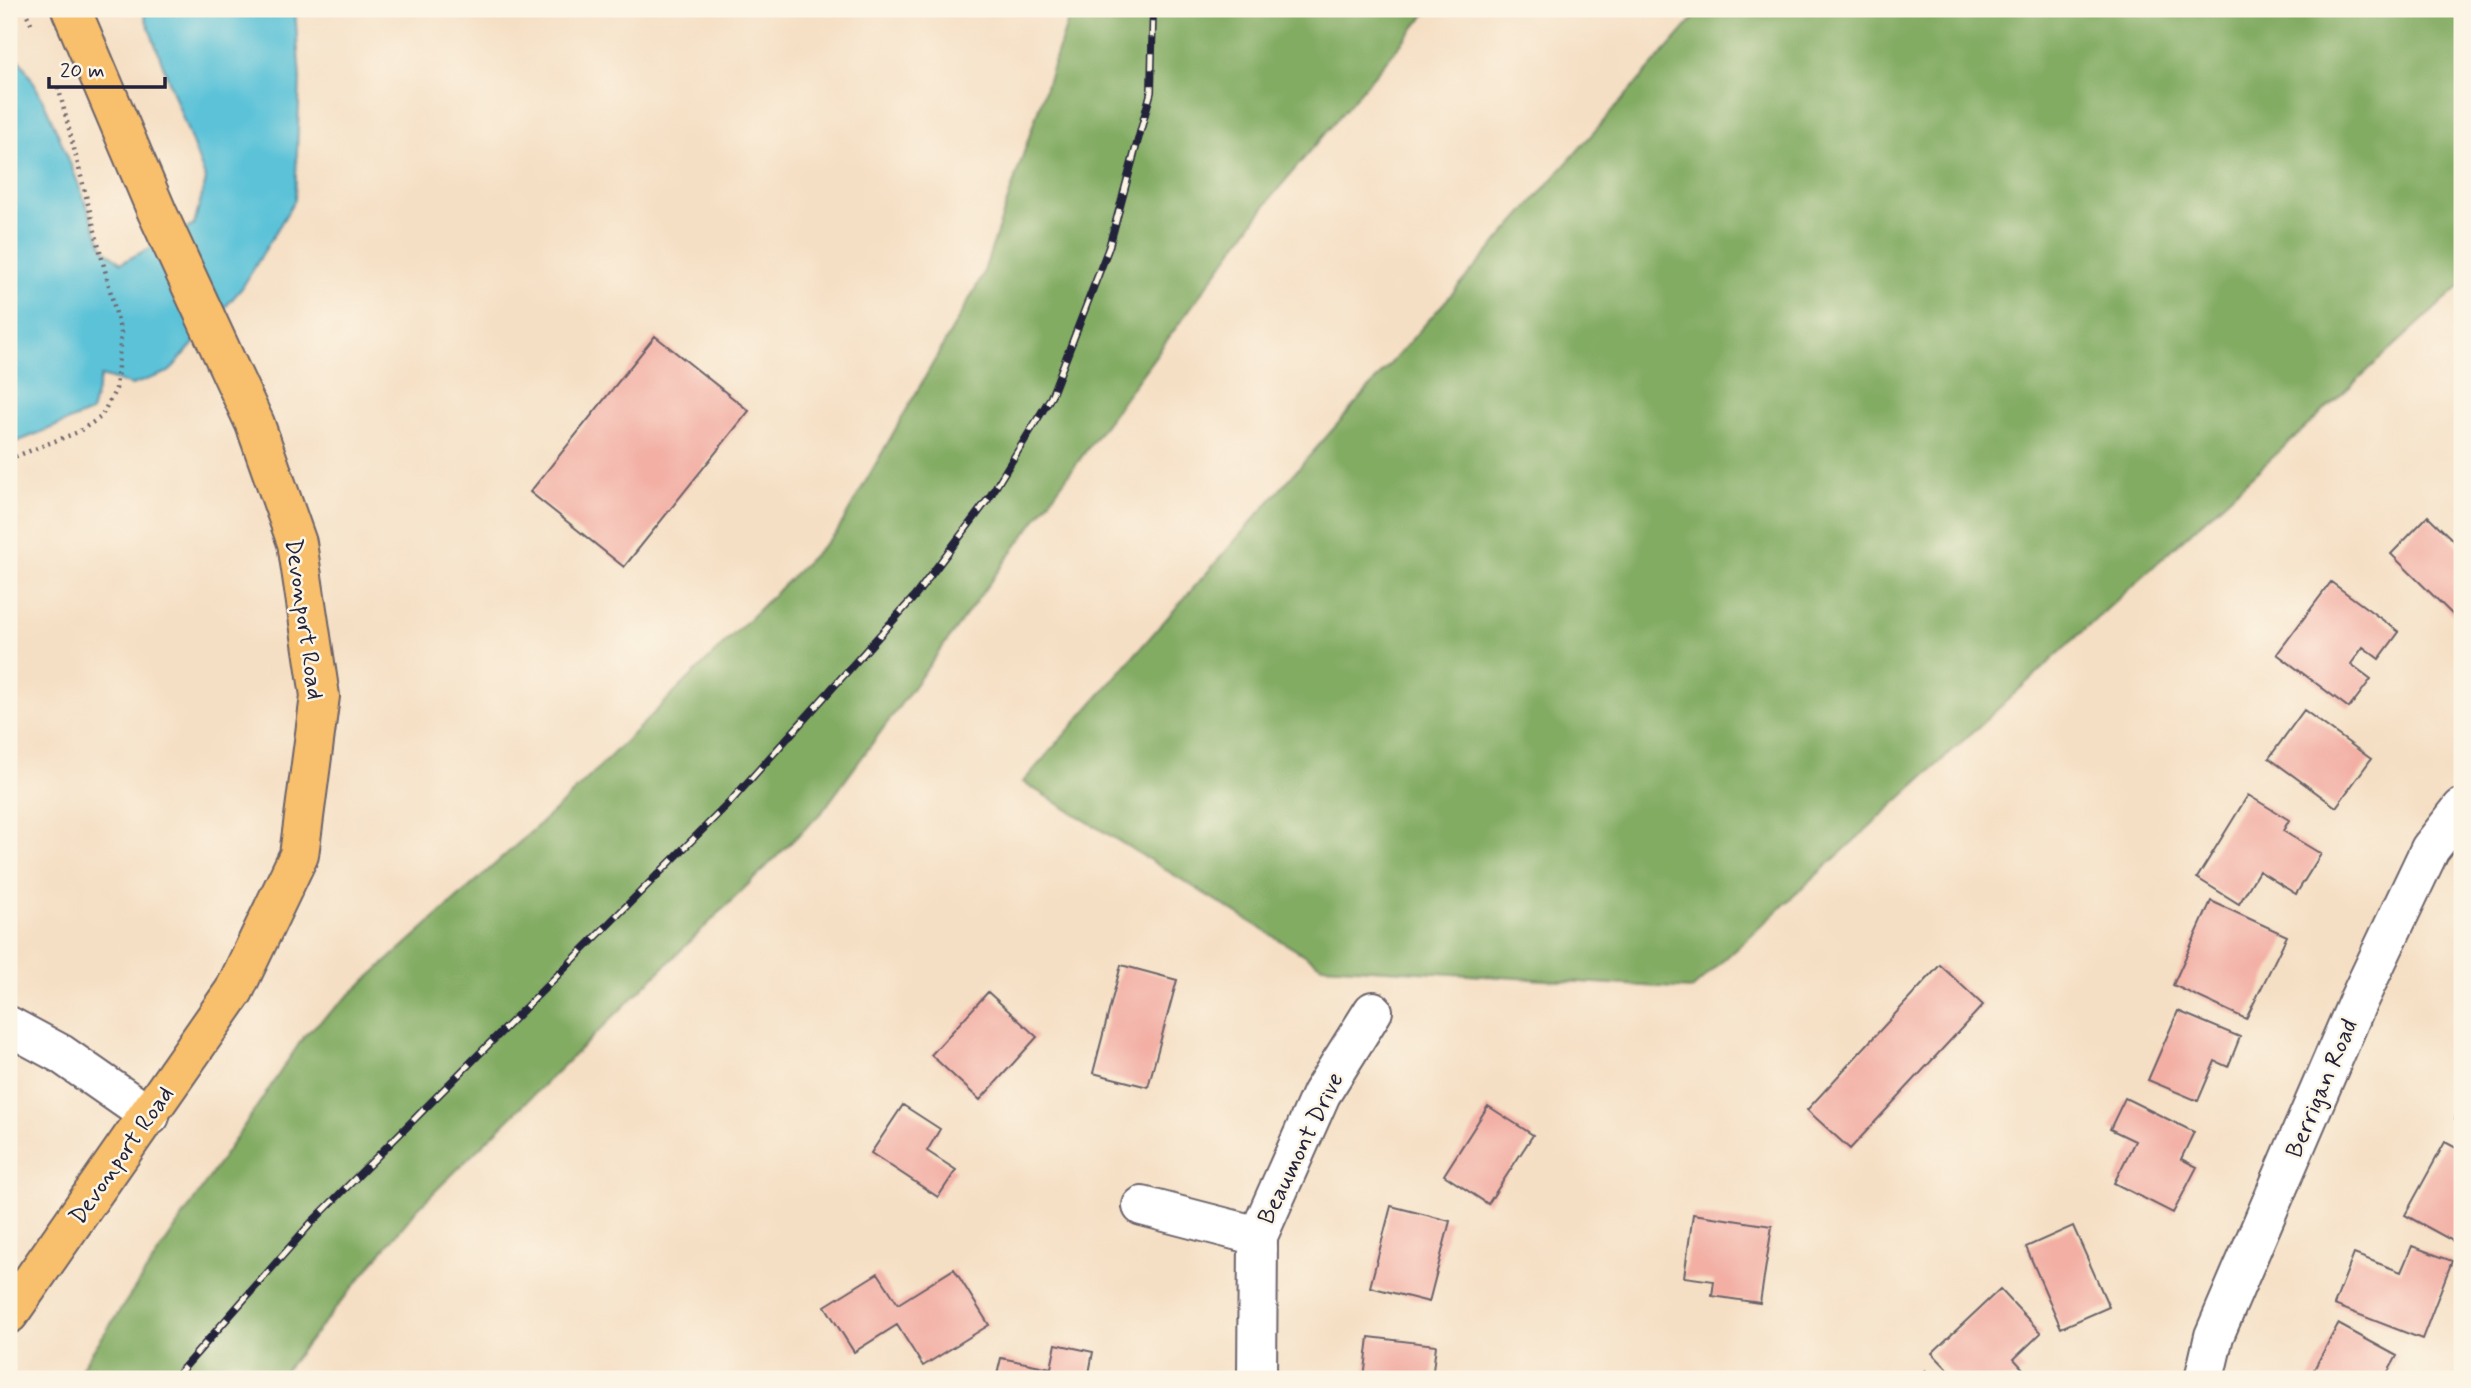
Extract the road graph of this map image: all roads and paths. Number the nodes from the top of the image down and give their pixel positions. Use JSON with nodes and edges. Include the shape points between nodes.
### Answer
{"nodes":[{"id":1,"x":24,"y":9,"type":"edge"},
{"id":2,"x":71,"y":9,"type":"edge"},
{"id":3,"x":36,"y":32,"type":"dead end"},
{"id":4,"x":57,"y":79,"type":"dead end"},
{"id":5,"x":9,"y":459,"type":"edge"},
{"id":6,"x":2462,"y":808,"type":"edge"},
{"id":7,"x":1373,"y":1011,"type":"dead end"},
{"id":8,"x":9,"y":1026,"type":"edge"},
{"id":9,"x":150,"y":1116,"type":"junction"},
{"id":10,"x":1142,"y":1206,"type":"dead end"},
{"id":11,"x":1258,"y":1236,"type":"junction"},
{"id":12,"x":9,"y":1314,"type":"edge"},
{"id":13,"x":1257,"y":1379,"type":"edge"},
{"id":14,"x":2204,"y":1379,"type":"edge"}],
"edges":[{"from":1,"to":3,"type":"path"},
{"from":2,"to":9,"type":"main road","name":"Devonport Road","via":[[157,212],[255,424],[297,543],[320,696],[299,855],[234,991]]},
{"from":4,"to":5,"type":"path","via":[[121,332],[116,389],[101,416],[78,432]]},
{"from":6,"to":14,"type":"street","name":"Berrigan Road","via":[[2430,849],[2358,1001],[2214,1336]]},
{"from":7,"to":11,"type":"street","name":"Beaumont Drive","via":[[1321,1094]]},
{"from":8,"to":9,"type":"street","via":[[61,1055]]},
{"from":9,"to":12,"type":"main road","name":"Devonport Road"},
{"from":10,"to":11,"type":"street"},
{"from":11,"to":13,"type":"street","name":"Beaumont Drive"}]}
